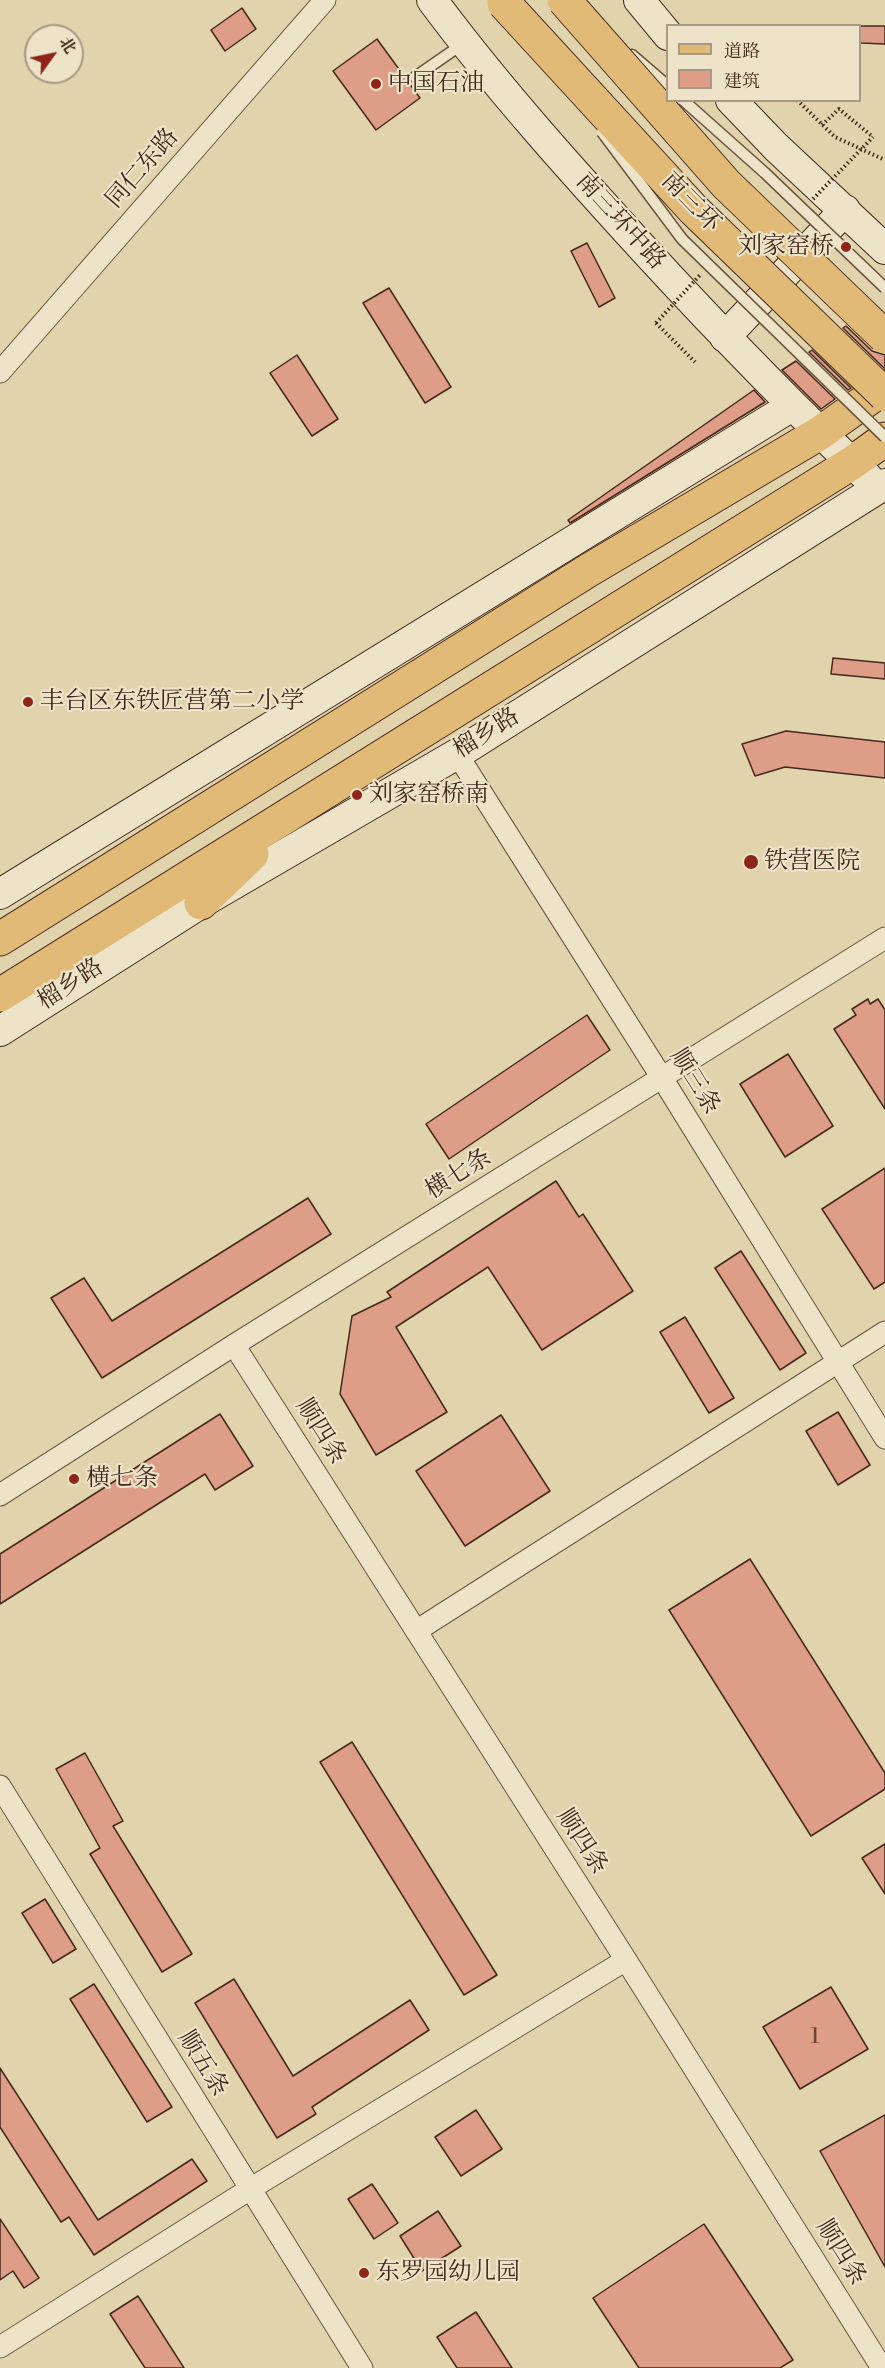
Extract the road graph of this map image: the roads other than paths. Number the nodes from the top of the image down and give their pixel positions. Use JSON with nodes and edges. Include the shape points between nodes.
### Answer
{"nodes":[{"id":1,"x":325,"y":0,"type":"edge"},
{"id":2,"x":432,"y":0,"type":"edge"},
{"id":3,"x":564,"y":0,"type":"edge"},
{"id":4,"x":571,"y":0,"type":"edge"},
{"id":5,"x":639,"y":0,"type":"edge"},
{"id":6,"x":504,"y":3,"type":"joint"},
{"id":7,"x":666,"y":33,"type":"edge"},
{"id":8,"x":615,"y":39,"type":"dead end"},
{"id":9,"x":464,"y":43,"type":"junction"},
{"id":10,"x":623,"y":47,"type":"dead end"},
{"id":11,"x":415,"y":77,"type":"dead end"},
{"id":12,"x":666,"y":84,"type":"edge"},
{"id":13,"x":575,"y":97,"type":"dead end"},
{"id":14,"x":686,"y":102,"type":"edge"},
{"id":15,"x":733,"y":102,"type":"edge"},
{"id":16,"x":597,"y":125,"type":"dead end"},
{"id":17,"x":845,"y":210,"type":"junction"},
{"id":18,"x":885,"y":249,"type":"edge"},
{"id":19,"x":885,"y":288,"type":"edge"},
{"id":20,"x":725,"y":337,"type":"junction"},
{"id":21,"x":885,"y":337,"type":"edge"},
{"id":22,"x":0,"y":372,"type":"edge"},
{"id":23,"x":885,"y":387,"type":"edge"},
{"id":24,"x":885,"y":395,"type":"edge"},
{"id":25,"x":792,"y":406,"type":"junction"},
{"id":26,"x":820,"y":433,"type":"junction"},
{"id":27,"x":885,"y":438,"type":"edge"},
{"id":28,"x":852,"y":463,"type":"junction"},
{"id":29,"x":883,"y":489,"type":"edge"},
{"id":30,"x":457,"y":754,"type":"junction"},
{"id":31,"x":303,"y":806,"type":"junction"},
{"id":32,"x":0,"y":894,"type":"edge"},
{"id":33,"x":201,"y":903,"type":"junction"},
{"id":34,"x":885,"y":938,"type":"edge"},
{"id":35,"x":0,"y":939,"type":"edge"},
{"id":36,"x":0,"y":995,"type":"edge"},
{"id":37,"x":0,"y":1031,"type":"edge"},
{"id":38,"x":662,"y":1078,"type":"junction"},
{"id":39,"x":885,"y":1332,"type":"edge"},
{"id":40,"x":234,"y":1345,"type":"junction"},
{"id":41,"x":837,"y":1362,"type":"junction"},
{"id":42,"x":885,"y":1438,"type":"edge"},
{"id":43,"x":0,"y":1495,"type":"edge"},
{"id":44,"x":416,"y":1631,"type":"junction"},
{"id":45,"x":0,"y":1786,"type":"edge"},
{"id":46,"x":626,"y":1960,"type":"junction"},
{"id":47,"x":250,"y":2189,"type":"junction"},
{"id":48,"x":0,"y":2347,"type":"edge"},
{"id":49,"x":362,"y":2368,"type":"edge"},
{"id":50,"x":882,"y":2368,"type":"edge"}],
"edges":[{"from":1,"to":22,"type":"street","name":"同仁东路"},
{"from":2,"to":9,"type":"street","name":"南三环中路"},
{"from":3,"to":21,"type":"main road","name":"南三环","bridge":true,"via":[[726,184]]},
{"from":4,"to":8,"type":"lane"},
{"from":5,"to":7,"type":"street"},
{"from":6,"to":13,"type":"lane","bridge":true},
{"from":6,"to":24,"type":"main road","name":"南三环","bridge":true,"via":[[694,210]]},
{"from":9,"to":11,"type":"lane"},
{"from":9,"to":20,"type":"street","name":"南三环中路","via":[[582,183]]},
{"from":10,"to":12,"type":"lane"},
{"from":14,"to":19,"type":"lane","bridge":true},
{"from":15,"to":17,"type":"street"},
{"from":16,"to":27,"type":"lane","name":"南三环中路","bridge":true,"via":[[682,239]]},
{"from":17,"to":18,"type":"street"},
{"from":17,"to":20,"type":"street"},
{"from":20,"to":25,"type":"street","name":"南三环中路"},
{"from":23,"to":26,"type":"main road"},
{"from":25,"to":26,"type":"street","name":"南三环中路"},
{"from":25,"to":32,"type":"street"},
{"from":26,"to":28,"type":"street","name":"南三环中路"},
{"from":26,"to":35,"type":"main road","via":[[589,570]]},
{"from":27,"to":28,"type":"main road","name":"榴乡路"},
{"from":28,"to":29,"type":"street","name":"南三环中路"},
{"from":28,"to":31,"type":"main road","name":"榴乡路"},
{"from":29,"to":30,"type":"street","name":"榴乡路"},
{"from":30,"to":33,"type":"street","name":"榴乡路"},
{"from":30,"to":38,"type":"street","name":"顺三条"},
{"from":31,"to":33,"type":"main road"},
{"from":31,"to":36,"type":"main road","name":"榴乡路"},
{"from":33,"to":37,"type":"street","name":"榴乡路"},
{"from":34,"to":38,"type":"street","name":"横七条"},
{"from":38,"to":40,"type":"street","name":"横七条"},
{"from":38,"to":41,"type":"street","name":"顺三条"},
{"from":39,"to":41,"type":"street"},
{"from":40,"to":43,"type":"street","name":"横七条"},
{"from":40,"to":44,"type":"street","name":"顺四条"},
{"from":41,"to":42,"type":"street","name":"顺三条"},
{"from":41,"to":44,"type":"street"},
{"from":44,"to":46,"type":"street","name":"顺四条"},
{"from":45,"to":47,"type":"street","name":"顺五条"},
{"from":46,"to":47,"type":"street"},
{"from":46,"to":50,"type":"street","name":"顺四条"},
{"from":47,"to":48,"type":"street"},
{"from":47,"to":49,"type":"street","name":"顺五条"}]}
